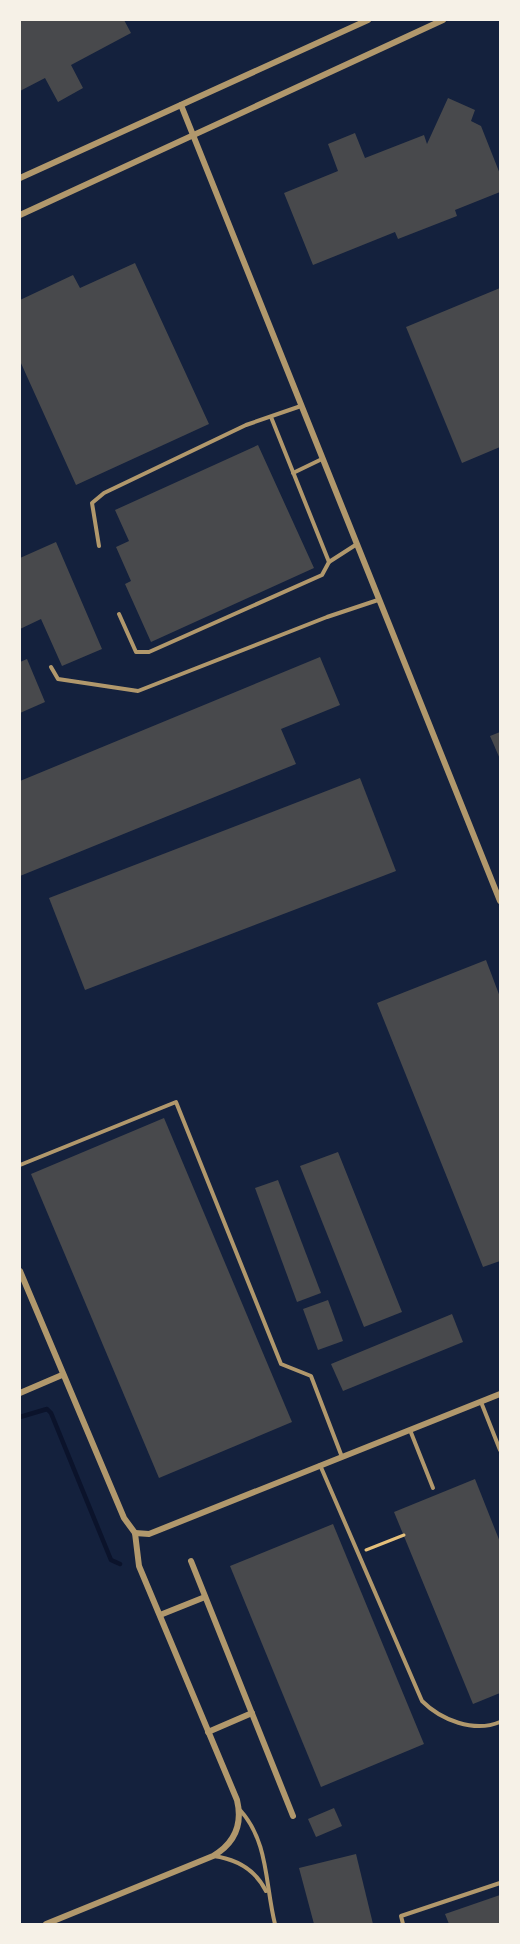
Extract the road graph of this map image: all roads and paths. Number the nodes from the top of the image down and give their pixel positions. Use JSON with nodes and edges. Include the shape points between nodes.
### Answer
{"nodes":[{"id":1,"x":368,"y":20,"type":"edge"},
{"id":2,"x":444,"y":20,"type":"edge"},
{"id":3,"x":181,"y":105,"type":"junction"},
{"id":4,"x":194,"y":136,"type":"junction"},
{"id":5,"x":20,"y":178,"type":"edge"},
{"id":6,"x":20,"y":215,"type":"edge"},
{"id":7,"x":302,"y":406,"type":"junction"},
{"id":8,"x":271,"y":417,"type":"junction"},
{"id":9,"x":323,"y":459,"type":"junction"},
{"id":10,"x":293,"y":473,"type":"junction"},
{"id":11,"x":357,"y":544,"type":"junction"},
{"id":12,"x":99,"y":546,"type":"dead end"},
{"id":13,"x":329,"y":562,"type":"junction"},
{"id":14,"x":379,"y":599,"type":"junction"},
{"id":15,"x":119,"y":614,"type":"dead end"},
{"id":16,"x":51,"y":667,"type":"dead end"},
{"id":17,"x":501,"y":901,"type":"edge"},
{"id":18,"x":20,"y":1165,"type":"edge"},
{"id":19,"x":20,"y":1271,"type":"edge"},
{"id":20,"x":62,"y":1375,"type":"junction"},
{"id":21,"x":20,"y":1393,"type":"edge"},
{"id":22,"x":501,"y":1394,"type":"edge"},
{"id":23,"x":481,"y":1401,"type":"junction"},
{"id":24,"x":410,"y":1430,"type":"junction"},
{"id":25,"x":501,"y":1450,"type":"edge"},
{"id":26,"x":342,"y":1457,"type":"junction"},
{"id":27,"x":320,"y":1464,"type":"junction"},
{"id":28,"x":433,"y":1488,"type":"dead end"},
{"id":29,"x":135,"y":1533,"type":"junction"},
{"id":30,"x":404,"y":1534,"type":"dead end"},
{"id":31,"x":360,"y":1553,"type":"junction"},
{"id":32,"x":191,"y":1561,"type":"dead end"},
{"id":33,"x":206,"y":1597,"type":"junction"},
{"id":34,"x":160,"y":1615,"type":"junction"},
{"id":35,"x":252,"y":1713,"type":"junction"},
{"id":36,"x":501,"y":1722,"type":"edge"},
{"id":37,"x":208,"y":1732,"type":"junction"},
{"id":38,"x":239,"y":1809,"type":"junction"},
{"id":39,"x":293,"y":1816,"type":"dead end"},
{"id":40,"x":213,"y":1856,"type":"junction"},
{"id":41,"x":501,"y":1883,"type":"edge"},
{"id":42,"x":268,"y":1894,"type":"junction"},
{"id":43,"x":46,"y":1924,"type":"edge"},
{"id":44,"x":275,"y":1924,"type":"edge"},
{"id":45,"x":403,"y":1924,"type":"edge"}],
"edges":[{"from":1,"to":3,"type":"street"},
{"from":2,"to":4,"type":"street"},
{"from":3,"to":4,"type":"street"},
{"from":3,"to":5,"type":"street"},
{"from":4,"to":6,"type":"street"},
{"from":4,"to":7,"type":"street"},
{"from":7,"to":8,"type":"lane"},
{"from":7,"to":9,"type":"street"},
{"from":8,"to":10,"type":"lane"},
{"from":8,"to":12,"type":"lane","via":[[246,425],[104,493],[92,503]]},
{"from":9,"to":10,"type":"lane"},
{"from":9,"to":11,"type":"street"},
{"from":10,"to":13,"type":"lane"},
{"from":11,"to":13,"type":"lane"},
{"from":11,"to":14,"type":"street"},
{"from":13,"to":15,"type":"lane","via":[[322,575],[149,652],[136,652]]},
{"from":14,"to":16,"type":"lane","via":[[138,691],[58,679]]},
{"from":14,"to":17,"type":"street"},
{"from":18,"to":26,"type":"lane","via":[[176,1102],[281,1364],[311,1376]]},
{"from":19,"to":20,"type":"street"},
{"from":20,"to":21,"type":"street"},
{"from":20,"to":29,"type":"street","via":[[124,1518]]},
{"from":22,"to":23,"type":"street"},
{"from":23,"to":24,"type":"street"},
{"from":23,"to":25,"type":"lane"},
{"from":24,"to":26,"type":"street"},
{"from":24,"to":28,"type":"lane"},
{"from":26,"to":27,"type":"street"},
{"from":27,"to":29,"type":"street","via":[[148,1534]]},
{"from":27,"to":31,"type":"lane"},
{"from":29,"to":34,"type":"street","via":[[139,1566]]},
{"from":30,"to":31,"type":"path"},
{"from":31,"to":36,"type":"lane","via":[[422,1701],[449,1721],[464,1725]]},
{"from":32,"to":33,"type":"street"},
{"from":33,"to":34,"type":"street"},
{"from":33,"to":35,"type":"street"},
{"from":34,"to":37,"type":"street"},
{"from":35,"to":37,"type":"street"},
{"from":35,"to":39,"type":"street"},
{"from":37,"to":38,"type":"street"},
{"from":38,"to":40,"type":"street","via":[[237,1832]]},
{"from":38,"to":42,"type":"lane","via":[[260,1843]]},
{"from":40,"to":42,"type":"lane","via":[[247,1867]]},
{"from":40,"to":43,"type":"street"},
{"from":41,"to":45,"type":"lane","via":[[401,1916]]},
{"from":42,"to":44,"type":"lane"}]}
